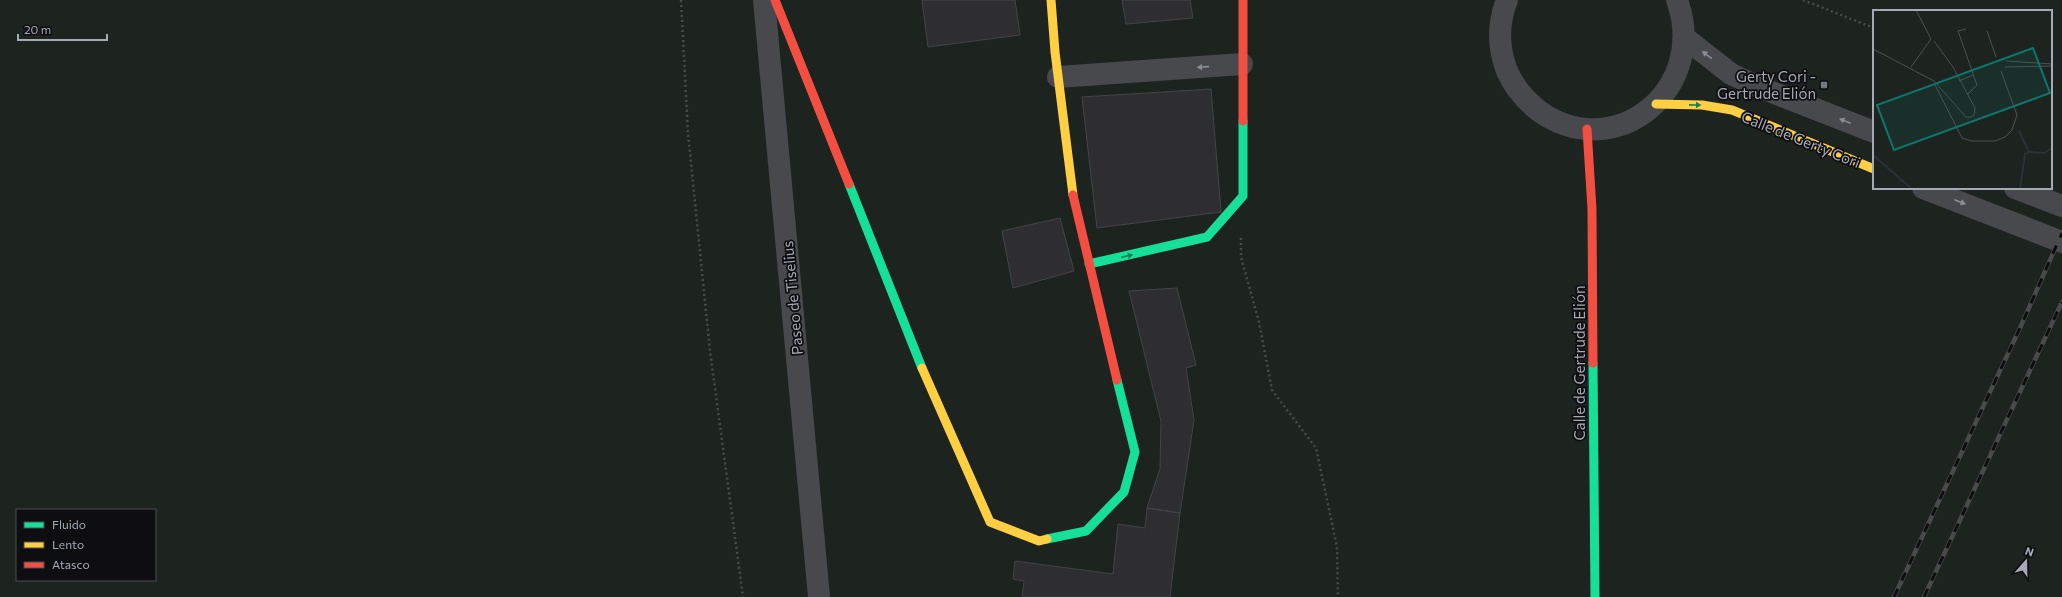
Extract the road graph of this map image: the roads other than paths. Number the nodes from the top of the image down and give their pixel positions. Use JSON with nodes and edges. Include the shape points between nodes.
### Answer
{"nodes":[{"id":1,"x":764,"y":0,"type":"edge"},
{"id":2,"x":775,"y":0,"type":"edge"},
{"id":3,"x":1051,"y":0,"type":"edge"},
{"id":4,"x":1243,"y":0,"type":"edge"},
{"id":5,"x":1507,"y":0,"type":"edge"},
{"id":6,"x":1677,"y":0,"type":"edge"},
{"id":7,"x":1685,"y":38,"type":"junction"},
{"id":8,"x":1242,"y":64,"type":"junction"},
{"id":9,"x":1058,"y":77,"type":"junction"},
{"id":10,"x":1656,"y":104,"type":"junction"},
{"id":11,"x":1587,"y":129,"type":"junction"},
{"id":12,"x":1873,"y":132,"type":"edge"},
{"id":13,"x":1873,"y":169,"type":"edge"},
{"id":14,"x":1926,"y":189,"type":"edge"},
{"id":15,"x":2018,"y":189,"type":"edge"},
{"id":16,"x":2062,"y":206,"type":"edge"},
{"id":17,"x":2062,"y":242,"type":"edge"},
{"id":18,"x":1089,"y":264,"type":"junction"},
{"id":19,"x":819,"y":597,"type":"edge"},
{"id":20,"x":1595,"y":597,"type":"edge"}],
"edges":[{"from":1,"to":19,"type":"street","name":"Paseo de Tiselius"},
{"from":2,"to":18,"type":"street","via":[[937,405],[990,522],[1039,540],[1086,531],[1124,492],[1136,452]]},
{"from":3,"to":9,"type":"street"},
{"from":4,"to":8,"type":"street"},
{"from":5,"to":11,"type":"street","via":[[1500,27],[1500,40],[1511,80],[1530,104],[1548,117],[1567,125]]},
{"from":6,"to":7,"type":"street"},
{"from":7,"to":10,"type":"street","via":[[1679,70]]},
{"from":12,"to":7,"type":"street","one_way":true,"via":[[1731,74]]},
{"from":8,"to":9,"type":"street","one_way":true},
{"from":18,"to":8,"type":"street","one_way":true,"via":[[1207,237],[1243,196]]},
{"from":9,"to":18,"type":"street","via":[[1073,198]]},
{"from":10,"to":11,"type":"street","via":[[1627,122],[1608,128]]},
{"from":10,"to":13,"type":"street","name":"Calle de Gerty Cori","one_way":true,"via":[[1702,105],[1732,110]]},
{"from":11,"to":20,"type":"street","name":"Calle de Gertrude Elión","via":[[1592,209]]},
{"from":14,"to":17,"type":"street","one_way":true},
{"from":15,"to":16,"type":"street"}]}
